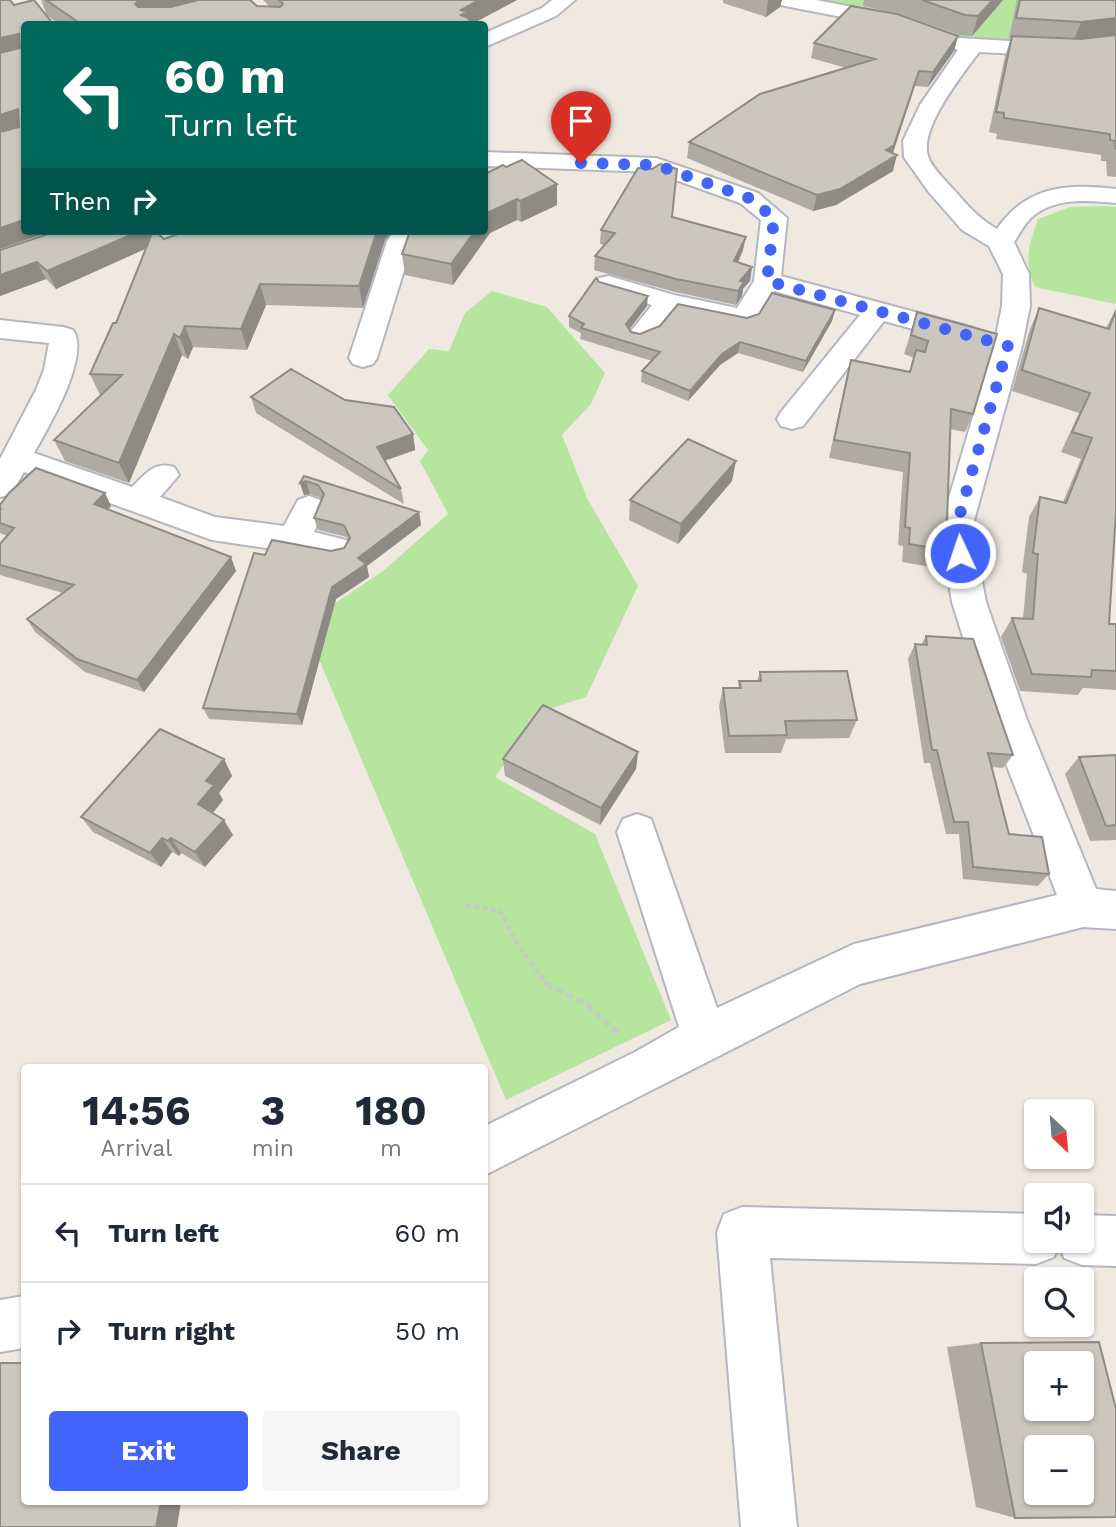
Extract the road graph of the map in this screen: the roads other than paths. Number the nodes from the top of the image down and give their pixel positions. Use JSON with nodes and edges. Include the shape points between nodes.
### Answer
{"nodes":[{"id":1,"x":565,"y":0,"type":"edge"},
{"id":2,"x":785,"y":0,"type":"edge"},
{"id":3,"x":488,"y":40,"type":"edge"},
{"id":4,"x":972,"y":46,"type":"junction"},
{"id":5,"x":1116,"y":46,"type":"edge"},
{"id":6,"x":488,"y":159,"type":"edge"},
{"id":7,"x":1116,"y":196,"type":"edge"},
{"id":8,"x":404,"y":235,"type":"edge"},
{"id":9,"x":1000,"y":241,"type":"junction"},
{"id":10,"x":767,"y":281,"type":"junction"},
{"id":11,"x":609,"y":284,"type":"edge"},
{"id":12,"x":668,"y":302,"type":"junction"},
{"id":13,"x":878,"y":311,"type":"junction"},
{"id":14,"x":0,"y":329,"type":"edge"},
{"id":15,"x":642,"y":335,"type":"edge"},
{"id":16,"x":1008,"y":346,"type":"junction"},
{"id":17,"x":363,"y":358,"type":"dead end"},
{"id":18,"x":792,"y":419,"type":"dead end"},
{"id":19,"x":16,"y":458,"type":"junction"},
{"id":20,"x":163,"y":475,"type":"dead end"},
{"id":21,"x":0,"y":486,"type":"edge"},
{"id":22,"x":137,"y":502,"type":"junction"},
{"id":23,"x":309,"y":508,"type":"dead end"},
{"id":24,"x":294,"y":540,"type":"junction"},
{"id":25,"x":334,"y":549,"type":"edge"},
{"id":26,"x":638,"y":832,"type":"dead end"},
{"id":27,"x":1099,"y":909,"type":"edge"},
{"id":28,"x":705,"y":1037,"type":"junction"},
{"id":29,"x":488,"y":1150,"type":"edge"},
{"id":30,"x":1024,"y":1239,"type":"edge"},
{"id":31,"x":1094,"y":1240,"type":"edge"},
{"id":32,"x":1116,"y":1241,"type":"edge"},
{"id":33,"x":21,"y":1322,"type":"edge"},
{"id":34,"x":0,"y":1326,"type":"edge"},
{"id":35,"x":769,"y":1527,"type":"edge"}],
"edges":[{"from":1,"to":3,"type":"street"},
{"from":2,"to":4,"type":"street","via":[[899,22]]},
{"from":4,"to":5,"type":"street","via":[[1073,51]]},
{"from":4,"to":9,"type":"street","via":[[931,105],[915,141],[916,157],[971,225]]},
{"from":6,"to":10,"type":"street","via":[[656,165],[749,198],[774,218]]},
{"from":7,"to":9,"type":"street","via":[[1077,194],[1034,204]]},
{"from":8,"to":17,"type":"street"},
{"from":9,"to":16,"type":"street","via":[[1016,274],[1016,306]]},
{"from":10,"to":12,"type":"street","via":[[745,318]]},
{"from":10,"to":13,"type":"street"},
{"from":11,"to":12,"type":"street"},
{"from":12,"to":15,"type":"street"},
{"from":13,"to":16,"type":"street"},
{"from":13,"to":18,"type":"street"},
{"from":14,"to":19,"type":"street","via":[[63,336],[65,348],[60,369]]},
{"from":16,"to":27,"type":"street","via":[[956,528],[969,602],[1008,720]]},
{"from":19,"to":21,"type":"street"},
{"from":19,"to":22,"type":"street"},
{"from":20,"to":22,"type":"street"},
{"from":22,"to":24,"type":"street","via":[[212,528]]},
{"from":23,"to":24,"type":"street"},
{"from":24,"to":25,"type":"street"},
{"from":26,"to":28,"type":"street"},
{"from":27,"to":28,"type":"street","via":[[854,965]]},
{"from":28,"to":29,"type":"street"},
{"from":30,"to":35,"type":"street","via":[[742,1232]]},
{"from":31,"to":32,"type":"street"},
{"from":33,"to":34,"type":"street"}]}
